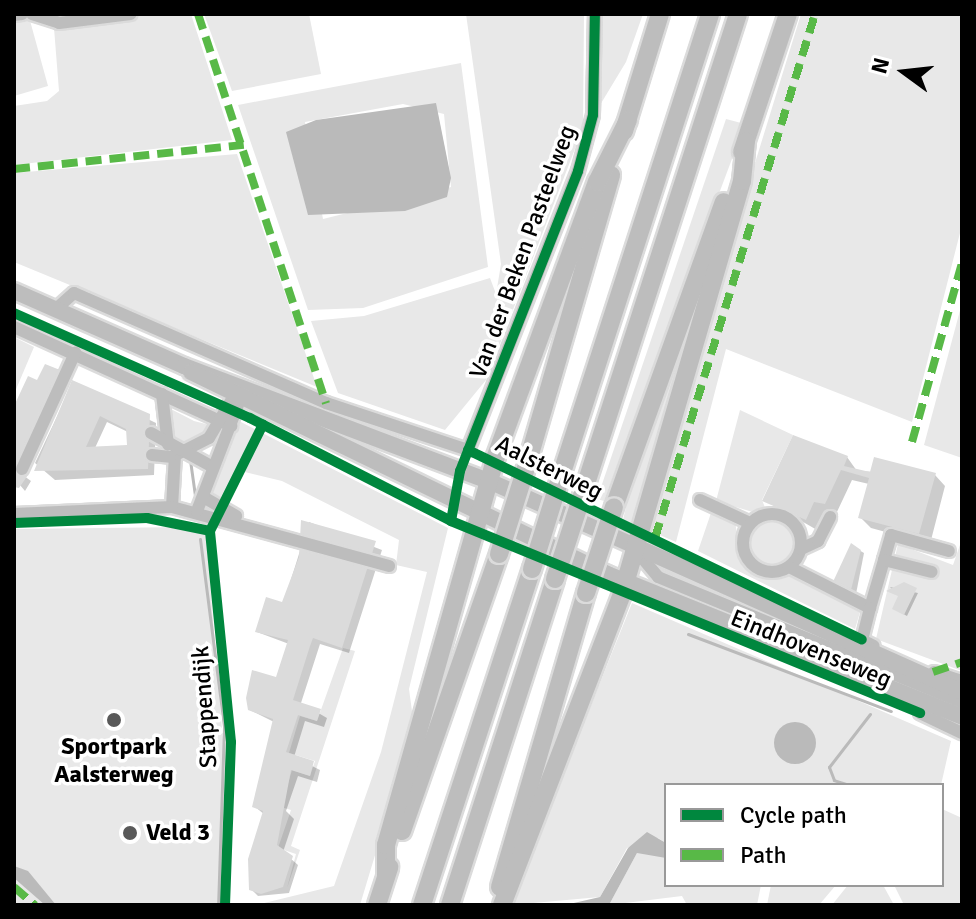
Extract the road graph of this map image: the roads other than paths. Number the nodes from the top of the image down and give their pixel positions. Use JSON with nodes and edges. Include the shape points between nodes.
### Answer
{"nodes":[{"id":1,"x":22,"y":14,"type":"edge"},
{"id":2,"x":32,"y":14,"type":"edge"},
{"id":3,"x":130,"y":14,"type":"edge"},
{"id":4,"x":595,"y":14,"type":"edge"},
{"id":5,"x":660,"y":14,"type":"edge"},
{"id":6,"x":710,"y":14,"type":"edge"},
{"id":7,"x":738,"y":14,"type":"edge"},
{"id":8,"x":788,"y":14,"type":"edge"},
{"id":9,"x":14,"y":15,"type":"edge"},
{"id":10,"x":628,"y":120,"type":"junction"},
{"id":11,"x":746,"y":141,"type":"junction"},
{"id":12,"x":14,"y":291,"type":"edge"},
{"id":13,"x":56,"y":309,"type":"junction"},
{"id":14,"x":14,"y":327,"type":"edge"},
{"id":15,"x":75,"y":353,"type":"junction"},
{"id":16,"x":239,"y":393,"type":"junction"},
{"id":17,"x":162,"y":394,"type":"junction"},
{"id":18,"x":326,"y":403,"type":"junction"},
{"id":19,"x":225,"y":423,"type":"junction"},
{"id":20,"x":347,"y":425,"type":"junction"},
{"id":21,"x":163,"y":444,"type":"junction"},
{"id":22,"x":185,"y":448,"type":"junction"},
{"id":23,"x":468,"y":450,"type":"joint"},
{"id":24,"x":152,"y":452,"type":"dead end"},
{"id":25,"x":211,"y":466,"type":"junction"},
{"id":26,"x":22,"y":469,"type":"dead end"},
{"id":27,"x":489,"y":481,"type":"junction"},
{"id":28,"x":205,"y":498,"type":"junction"},
{"id":29,"x":700,"y":500,"type":"dead end"},
{"id":30,"x":172,"y":507,"type":"junction"},
{"id":31,"x":197,"y":511,"type":"junction"},
{"id":32,"x":218,"y":513,"type":"junction"},
{"id":33,"x":14,"y":514,"type":"edge"},
{"id":34,"x":482,"y":514,"type":"junction"},
{"id":35,"x":830,"y":517,"type":"dead end"},
{"id":36,"x":750,"y":523,"type":"junction"},
{"id":37,"x":633,"y":547,"type":"junction"},
{"id":38,"x":801,"y":549,"type":"junction"},
{"id":39,"x":949,"y":551,"type":"dead end"},
{"id":40,"x":884,"y":560,"type":"junction"},
{"id":41,"x":669,"y":562,"type":"joint"},
{"id":42,"x":389,"y":566,"type":"dead end"},
{"id":43,"x":789,"y":567,"type":"junction"},
{"id":44,"x":932,"y":572,"type":"dead end"},
{"id":45,"x":626,"y":581,"type":"junction"},
{"id":46,"x":655,"y":585,"type":"junction"},
{"id":47,"x":870,"y":608,"type":"junction"},
{"id":48,"x":962,"y":681,"type":"edge"},
{"id":49,"x":962,"y":692,"type":"edge"},
{"id":50,"x":962,"y":702,"type":"edge"},
{"id":51,"x":920,"y":713,"type":"dead end"},
{"id":52,"x":962,"y":717,"type":"edge"},
{"id":53,"x":962,"y":733,"type":"edge"},
{"id":54,"x":386,"y":876,"type":"junction"},
{"id":55,"x":377,"y":905,"type":"edge"},
{"id":56,"x":422,"y":905,"type":"edge"},
{"id":57,"x":450,"y":905,"type":"edge"},
{"id":58,"x":495,"y":905,"type":"edge"},
{"id":59,"x":502,"y":905,"type":"edge"}],
"edges":[{"from":1,"to":9,"type":"street"},
{"from":2,"to":3,"type":"street","via":[[59,23]]},
{"from":4,"to":23,"type":"street","name":"Van der Beken Pasteelweg","via":[[593,115],[578,171]]},
{"from":5,"to":10,"type":"highway"},
{"from":6,"to":56,"type":"highway","bridge":true},
{"from":7,"to":57,"type":"highway","bridge":true},
{"from":8,"to":11,"type":"highway"},
{"from":10,"to":27,"type":"highway","via":[[597,182]]},
{"from":10,"to":54,"type":"highway","bridge":true,"via":[[499,554]]},
{"from":11,"to":37,"type":"highway","via":[[742,181]]},
{"from":11,"to":58,"type":"highway","bridge":true,"via":[[614,507]]},
{"from":12,"to":13,"type":"main road","name":"Aalsterweg"},
{"from":13,"to":16,"type":"main road","name":"Aalsterweg"},
{"from":13,"to":18,"type":"street","name":"Aalsterweg","via":[[74,293]]},
{"from":14,"to":15,"type":"street"},
{"from":15,"to":17,"type":"street"},
{"from":15,"to":26,"type":"street"},
{"from":16,"to":19,"type":"street"},
{"from":16,"to":20,"type":"main road","name":"Aalsterweg"},
{"from":16,"to":34,"type":"main road","name":"Aalsterweg"},
{"from":17,"to":19,"type":"street"},
{"from":17,"to":21,"type":"street"},
{"from":18,"to":20,"type":"street","name":"Aalsterweg"},
{"from":18,"to":23,"type":"street","name":"Aalsterweg"},
{"from":19,"to":22,"type":"street","via":[[209,438]]},
{"from":19,"to":25,"type":"street"},
{"from":20,"to":27,"type":"main road","name":"Aalsterweg"},
{"from":21,"to":22,"type":"street"},
{"from":21,"to":22,"type":"street"},
{"from":21,"to":24,"type":"street"},
{"from":21,"to":30,"type":"street"},
{"from":22,"to":25,"type":"street"},
{"from":25,"to":28,"type":"street"},
{"from":27,"to":34,"type":"highway"},
{"from":27,"to":37,"type":"main road","name":"Aalsterweg"},
{"from":28,"to":31,"type":"street"},
{"from":28,"to":32,"type":"street"},
{"from":29,"to":36,"type":"street"},
{"from":30,"to":31,"type":"street"},
{"from":30,"to":33,"type":"street"},
{"from":31,"to":32,"type":"street"},
{"from":32,"to":42,"type":"street"},
{"from":34,"to":45,"type":"main road","name":"Aalsterweg"},
{"from":34,"to":54,"type":"highway","via":[[386,845]]},
{"from":35,"to":38,"type":"street","via":[[818,541]]},
{"from":36,"to":38,"type":"street","via":[[775,514],[792,522]]},
{"from":36,"to":43,"type":"street","via":[[743,541],[748,558],[765,572]]},
{"from":37,"to":41,"type":"main road","name":"Aalsterweg"},
{"from":37,"to":45,"type":"highway"},
{"from":37,"to":46,"type":"street","name":"Aalsterweg"},
{"from":38,"to":43,"type":"street"},
{"from":39,"to":40,"type":"street","via":[[891,535]]},
{"from":40,"to":44,"type":"street"},
{"from":40,"to":47,"type":"street"},
{"from":41,"to":49,"type":"main road","name":"Eindhovenseweg"},
{"from":43,"to":47,"type":"street"},
{"from":45,"to":46,"type":"main road","name":"Aalsterweg"},
{"from":45,"to":59,"type":"highway"},
{"from":46,"to":50,"type":"street","name":"Eindhovenseweg"},
{"from":46,"to":52,"type":"main road","name":"Eindhovenseweg"},
{"from":47,"to":48,"type":"street","name":"Eindhovenseweg","via":[[862,640]]},
{"from":51,"to":53,"type":"street"},
{"from":54,"to":55,"type":"highway"}]}
